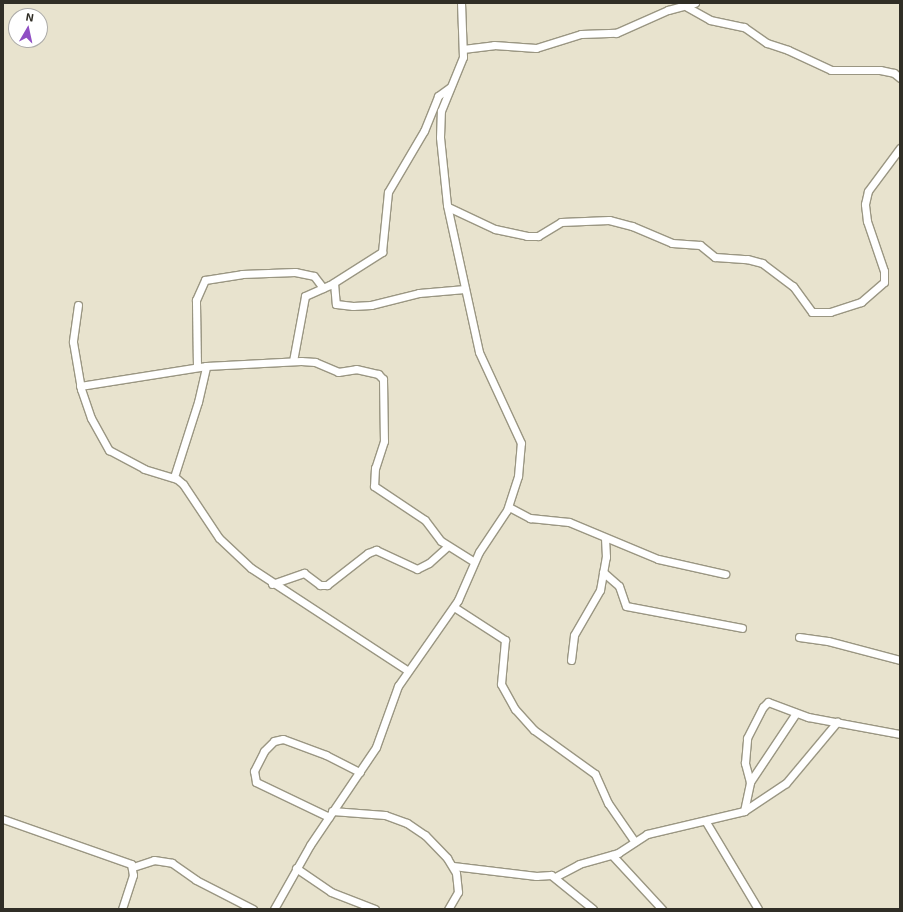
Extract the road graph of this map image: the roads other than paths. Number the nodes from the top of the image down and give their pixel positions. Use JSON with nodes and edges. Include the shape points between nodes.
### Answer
{"nodes":[{"id":1,"x":461,"y":3,"type":"edge"},
{"id":2,"x":695,"y":3,"type":"edge"},
{"id":3,"x":687,"y":7,"type":"junction"},
{"id":4,"x":463,"y":49,"type":"junction"},
{"id":5,"x":900,"y":78,"type":"edge"},
{"id":6,"x":448,"y":88,"type":"junction"},
{"id":7,"x":900,"y":148,"type":"edge"},
{"id":8,"x":448,"y":206,"type":"junction"},
{"id":9,"x":334,"y":283,"type":"junction"},
{"id":10,"x":323,"y":288,"type":"junction"},
{"id":11,"x":465,"y":289,"type":"junction"},
{"id":12,"x":78,"y":305,"type":"dead end"},
{"id":13,"x":293,"y":361,"type":"junction"},
{"id":14,"x":206,"y":366,"type":"junction"},
{"id":15,"x":197,"y":367,"type":"junction"},
{"id":16,"x":80,"y":386,"type":"junction"},
{"id":17,"x":174,"y":478,"type":"junction"},
{"id":18,"x":508,"y":506,"type":"junction"},
{"id":19,"x":605,"y":538,"type":"junction"},
{"id":20,"x":448,"y":546,"type":"junction"},
{"id":21,"x":474,"y":562,"type":"junction"},
{"id":22,"x":603,"y":572,"type":"junction"},
{"id":23,"x":725,"y":574,"type":"dead end"},
{"id":24,"x":272,"y":584,"type":"junction"},
{"id":25,"x":454,"y":607,"type":"junction"},
{"id":26,"x":742,"y":628,"type":"dead end"},
{"id":27,"x":799,"y":637,"type":"dead end"},
{"id":28,"x":900,"y":659,"type":"edge"},
{"id":29,"x":571,"y":660,"type":"dead end"},
{"id":30,"x":408,"y":670,"type":"junction"},
{"id":31,"x":796,"y":713,"type":"junction"},
{"id":32,"x":837,"y":722,"type":"junction"},
{"id":33,"x":900,"y":734,"type":"edge"},
{"id":34,"x":360,"y":772,"type":"junction"},
{"id":35,"x":750,"y":782,"type":"junction"},
{"id":36,"x":744,"y":811,"type":"junction"},
{"id":37,"x":331,"y":814,"type":"junction"},
{"id":38,"x":3,"y":818,"type":"edge"},
{"id":39,"x":706,"y":822,"type":"junction"},
{"id":40,"x":636,"y":842,"type":"junction"},
{"id":41,"x":612,"y":855,"type":"junction"},
{"id":42,"x":453,"y":866,"type":"junction"},
{"id":43,"x":133,"y":867,"type":"junction"},
{"id":44,"x":296,"y":868,"type":"junction"},
{"id":45,"x":555,"y":877,"type":"junction"},
{"id":46,"x":122,"y":909,"type":"edge"},
{"id":47,"x":253,"y":909,"type":"edge"},
{"id":48,"x":274,"y":909,"type":"edge"},
{"id":49,"x":375,"y":909,"type":"edge"},
{"id":50,"x":448,"y":909,"type":"edge"},
{"id":51,"x":593,"y":909,"type":"edge"},
{"id":52,"x":662,"y":909,"type":"edge"},
{"id":53,"x":758,"y":909,"type":"edge"}],
"edges":[{"from":1,"to":4,"type":"street"},
{"from":2,"to":3,"type":"street"},
{"from":3,"to":4,"type":"street","via":[[668,10],[620,32],[581,34],[540,48],[494,45]]},
{"from":3,"to":5,"type":"street","via":[[710,20],[744,27],[767,43],[831,70],[880,70],[894,73]]},
{"from":4,"to":6,"type":"street","via":[[461,63]]},
{"from":6,"to":8,"type":"street","via":[[440,123]]},
{"from":6,"to":9,"type":"street","via":[[438,96],[424,131],[388,192],[382,252]]},
{"from":7,"to":8,"type":"street","via":[[868,191],[865,204],[867,221],[884,271],[884,282],[861,302],[830,312],[812,312],[793,286],[762,263],[747,258],[715,257],[700,245],[672,243],[632,226],[609,220],[561,222],[538,236],[526,236],[495,229]]},
{"from":8,"to":11,"type":"street"},
{"from":9,"to":10,"type":"street"},
{"from":9,"to":11,"type":"street","via":[[335,303],[353,306],[371,305],[419,293]]},
{"from":10,"to":13,"type":"street","via":[[309,292],[302,300]]},
{"from":10,"to":15,"type":"street","via":[[314,276],[295,272],[226,276],[206,280],[199,288],[196,300]]},
{"from":11,"to":18,"type":"street","via":[[479,352],[521,443],[518,476]]},
{"from":12,"to":16,"type":"street","via":[[73,342]]},
{"from":13,"to":14,"type":"street"},
{"from":13,"to":20,"type":"street","via":[[315,362],[338,372],[362,370],[382,376],[384,441],[375,465],[374,486],[425,520]]},
{"from":14,"to":15,"type":"street"},
{"from":14,"to":17,"type":"street","via":[[198,402]]},
{"from":15,"to":16,"type":"street"},
{"from":16,"to":17,"type":"street","via":[[91,418],[109,450],[144,469]]},
{"from":17,"to":24,"type":"street","via":[[183,484],[219,538]]},
{"from":18,"to":19,"type":"street","via":[[527,517],[565,520]]},
{"from":18,"to":21,"type":"street"},
{"from":19,"to":22,"type":"street"},
{"from":19,"to":23,"type":"street","via":[[658,559]]},
{"from":20,"to":21,"type":"street"},
{"from":20,"to":24,"type":"street","via":[[429,563],[417,569],[376,550],[368,553],[327,585],[320,585],[304,573]]},
{"from":21,"to":25,"type":"street"},
{"from":22,"to":26,"type":"street","via":[[619,586],[626,606]]},
{"from":22,"to":29,"type":"street","via":[[598,597],[573,636]]},
{"from":24,"to":30,"type":"street","via":[[317,609]]},
{"from":25,"to":30,"type":"street"},
{"from":25,"to":40,"type":"street","via":[[505,640],[501,684],[515,709],[534,730],[595,774],[608,803]]},
{"from":27,"to":28,"type":"street","via":[[828,641]]},
{"from":30,"to":34,"type":"street","via":[[394,695],[376,747]]},
{"from":31,"to":32,"type":"street"},
{"from":31,"to":35,"type":"street"},
{"from":31,"to":35,"type":"street","via":[[768,702],[763,707],[747,738],[744,751]]},
{"from":32,"to":33,"type":"street","via":[[878,732]]},
{"from":32,"to":36,"type":"street","via":[[786,783]]},
{"from":34,"to":37,"type":"street"},
{"from":34,"to":37,"type":"street","via":[[326,755],[282,740],[274,741],[264,751],[253,775],[256,782]]},
{"from":35,"to":36,"type":"street"},
{"from":36,"to":39,"type":"street"},
{"from":37,"to":42,"type":"street","via":[[395,818],[425,835]]},
{"from":37,"to":44,"type":"street"},
{"from":38,"to":43,"type":"street","via":[[127,862]]},
{"from":39,"to":40,"type":"street","via":[[652,833]]},
{"from":39,"to":53,"type":"street"},
{"from":40,"to":41,"type":"street"},
{"from":41,"to":45,"type":"street","via":[[583,863]]},
{"from":41,"to":52,"type":"street"},
{"from":42,"to":45,"type":"street"},
{"from":42,"to":50,"type":"street","via":[[458,889]]},
{"from":43,"to":46,"type":"street","via":[[133,875]]},
{"from":43,"to":47,"type":"street","via":[[154,860],[172,863],[196,880]]},
{"from":44,"to":48,"type":"street"},
{"from":44,"to":49,"type":"street","via":[[331,892]]},
{"from":45,"to":51,"type":"street"}]}
